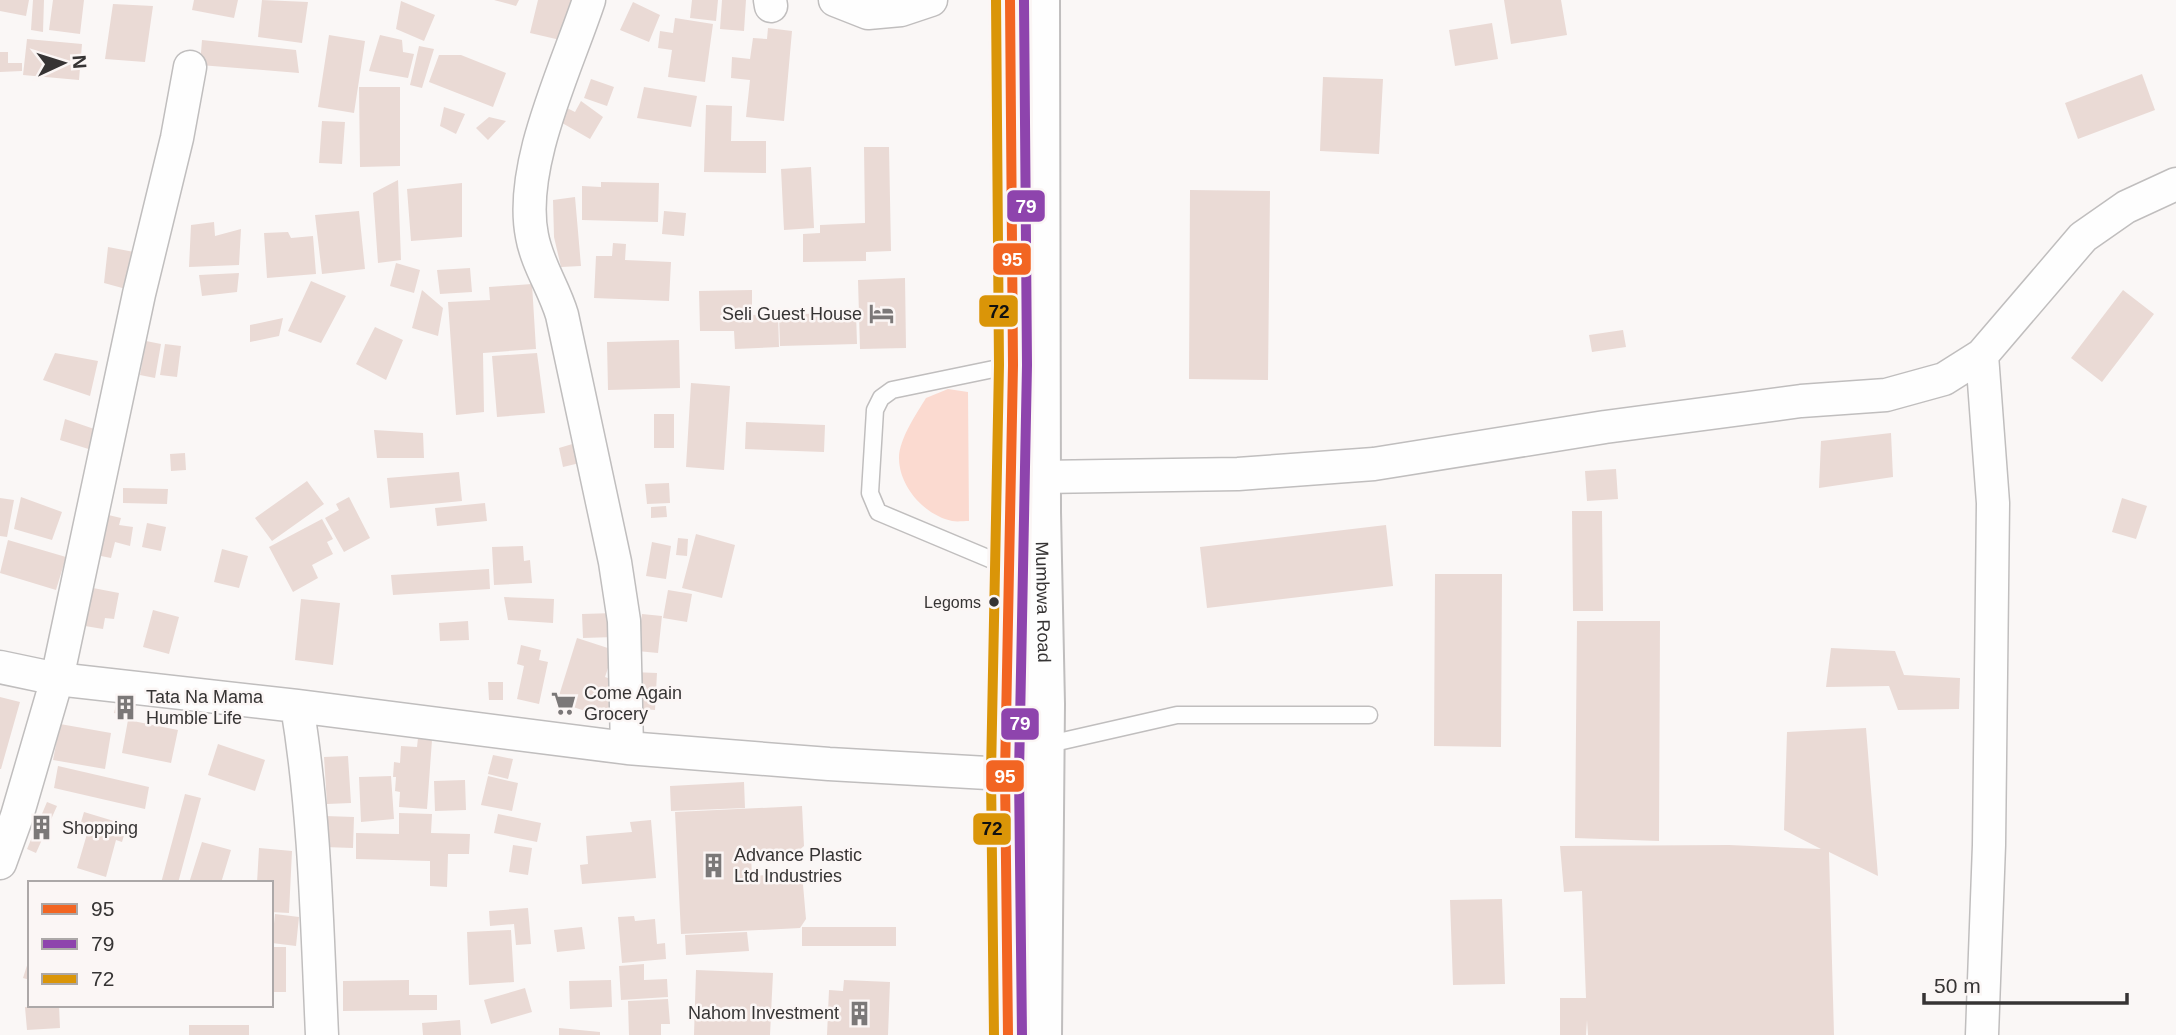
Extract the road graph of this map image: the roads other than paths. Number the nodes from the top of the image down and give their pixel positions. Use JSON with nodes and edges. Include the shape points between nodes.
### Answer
{"nodes":[{"id":1,"x":590,"y":0,"type":"edge"},
{"id":2,"x":835,"y":0,"type":"edge"},
{"id":3,"x":930,"y":0,"type":"edge"},
{"id":4,"x":1010,"y":0,"type":"edge"},
{"id":5,"x":1040,"y":0,"type":"edge"},
{"id":6,"x":190,"y":66,"type":"dead end"},
{"id":7,"x":2176,"y":184,"type":"edge"},
{"id":8,"x":1982,"y":355,"type":"junction"},
{"id":9,"x":1013,"y":365,"type":"junction"},
{"id":10,"x":1041,"y":477,"type":"junction"},
{"id":11,"x":1009,"y":567,"type":"junction"},
{"id":12,"x":0,"y":667,"type":"edge"},
{"id":13,"x":57,"y":679,"type":"junction"},
{"id":14,"x":297,"y":706,"type":"junction"},
{"id":15,"x":1369,"y":715,"type":"dead end"},
{"id":16,"x":627,"y":748,"type":"junction"},
{"id":17,"x":1044,"y":759,"type":"junction"},
{"id":18,"x":1005,"y":774,"type":"junction"},
{"id":19,"x":0,"y":863,"type":"edge"},
{"id":20,"x":323,"y":1035,"type":"edge"},
{"id":21,"x":1008,"y":1035,"type":"edge"},
{"id":22,"x":1042,"y":1035,"type":"edge"},
{"id":23,"x":1983,"y":1035,"type":"edge"}],
"edges":[{"from":1,"to":16,"type":"street","via":[[548,116],[529,207],[540,266],[562,315],[615,562],[624,621]]},
{"from":2,"to":3,"type":"street","via":[[868,13],[901,10]]},
{"from":4,"to":9,"type":"main road","name":"Mumbwa Road"},
{"from":5,"to":10,"type":"main road","name":"Mumbwa Road"},
{"from":6,"to":13,"type":"street"},
{"from":7,"to":8,"type":"street","via":[[2126,206],[2083,237]]},
{"from":8,"to":10,"type":"street","via":[[1944,379],[1886,395],[1801,401],[1605,427],[1387,462],[1238,474]]},
{"from":8,"to":23,"type":"street","via":[[1993,503]]},
{"from":9,"to":11,"type":"main road","name":"Mumbwa Road"},
{"from":9,"to":11,"type":"lane","via":[[892,390],[881,398],[875,410],[870,493],[878,512]]},
{"from":10,"to":17,"type":"main road","name":"Mumbwa Road"},
{"from":11,"to":18,"type":"main road","name":"Mumbwa Road"},
{"from":12,"to":13,"type":"street"},
{"from":13,"to":14,"type":"street"},
{"from":13,"to":19,"type":"street"},
{"from":14,"to":16,"type":"street"},
{"from":14,"to":20,"type":"street","via":[[305,752]]},
{"from":15,"to":17,"type":"lane","via":[[1177,715]]},
{"from":16,"to":18,"type":"street"},
{"from":17,"to":18,"type":"street"},
{"from":17,"to":22,"type":"main road","name":"Mumbwa Road"},
{"from":18,"to":21,"type":"main road","name":"Mumbwa Road"}]}
